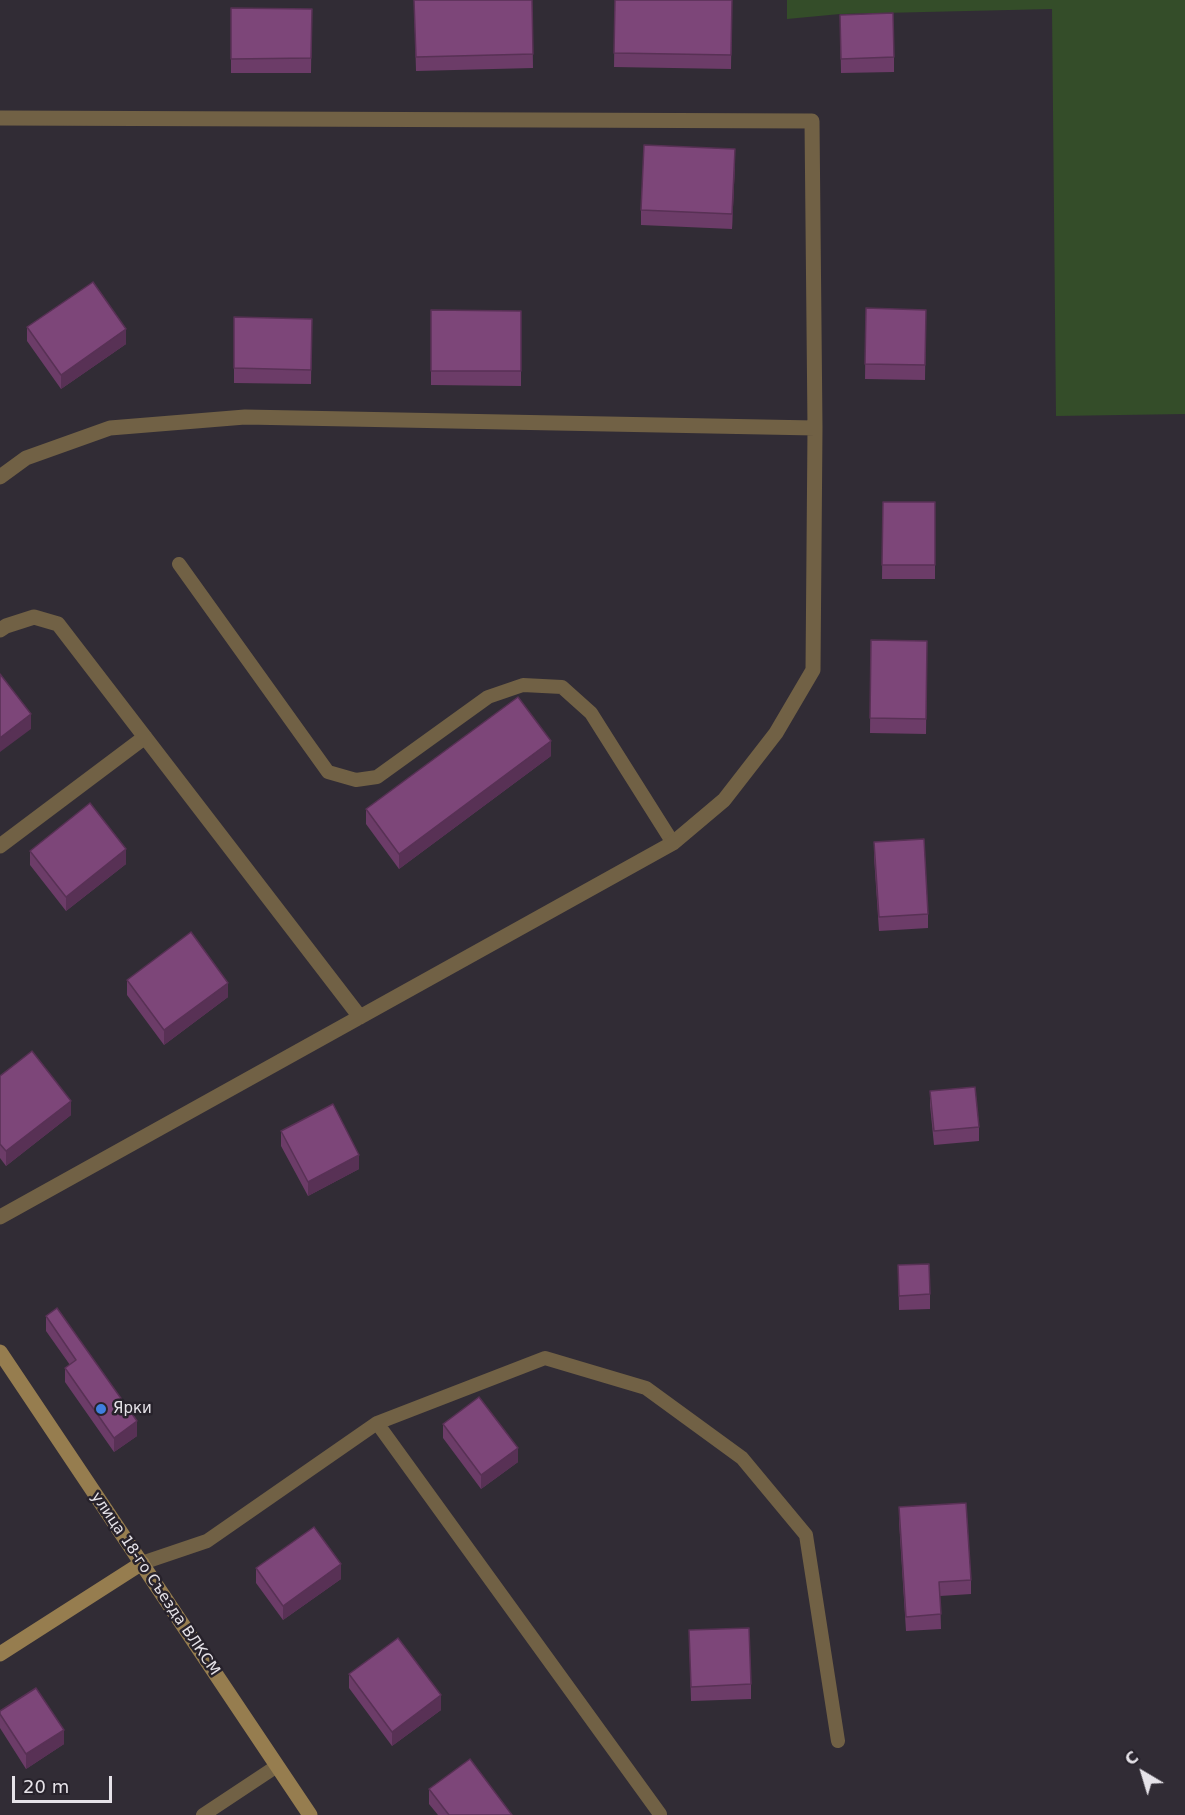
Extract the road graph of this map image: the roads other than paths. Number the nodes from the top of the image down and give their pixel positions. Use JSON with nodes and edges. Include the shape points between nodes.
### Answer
{"nodes":[{"id":1,"x":0,"y":118,"type":"edge"},
{"id":2,"x":815,"y":428,"type":"junction"},
{"id":3,"x":0,"y":477,"type":"edge"},
{"id":4,"x":179,"y":564,"type":"dead end"},
{"id":5,"x":0,"y":630,"type":"edge"},
{"id":6,"x":144,"y":737,"type":"junction"},
{"id":7,"x":673,"y":843,"type":"junction"},
{"id":8,"x":0,"y":846,"type":"edge"},
{"id":9,"x":360,"y":1017,"type":"junction"},
{"id":10,"x":0,"y":1217,"type":"edge"},
{"id":11,"x":0,"y":1352,"type":"edge"},
{"id":12,"x":377,"y":1423,"type":"junction"},
{"id":13,"x":142,"y":1563,"type":"junction"},
{"id":14,"x":0,"y":1654,"type":"edge"},
{"id":15,"x":838,"y":1741,"type":"dead end"},
{"id":16,"x":277,"y":1766,"type":"junction"},
{"id":17,"x":660,"y":1814,"type":"edge"},
{"id":18,"x":203,"y":1815,"type":"edge"},
{"id":19,"x":310,"y":1815,"type":"edge"}],
"edges":[{"from":1,"to":2,"type":"street","via":[[812,121]]},
{"from":2,"to":3,"type":"street","via":[[245,417],[110,428],[26,458]]},
{"from":2,"to":7,"type":"street","via":[[813,670],[776,734],[724,800]]},
{"from":4,"to":7,"type":"lane","via":[[328,772],[356,780],[377,777],[488,697],[523,685],[562,687],[591,713]]},
{"from":5,"to":6,"type":"street","via":[[34,617],[58,624]]},
{"from":6,"to":8,"type":"street"},
{"from":6,"to":9,"type":"street"},
{"from":7,"to":9,"type":"street"},
{"from":9,"to":10,"type":"street"},
{"from":11,"to":13,"type":"street","name":"улица 18-го Съезда ВЛКСМ"},
{"from":12,"to":13,"type":"lane","via":[[207,1541]]},
{"from":12,"to":15,"type":"lane","via":[[545,1358],[646,1388],[742,1458],[806,1535]]},
{"from":12,"to":17,"type":"lane"},
{"from":13,"to":14,"type":"street"},
{"from":13,"to":16,"type":"street","name":"улица 18-го Съезда ВЛКСМ"},
{"from":16,"to":18,"type":"lane"},
{"from":16,"to":19,"type":"street","name":"улица 18-го Съезда ВЛКСМ"}]}
